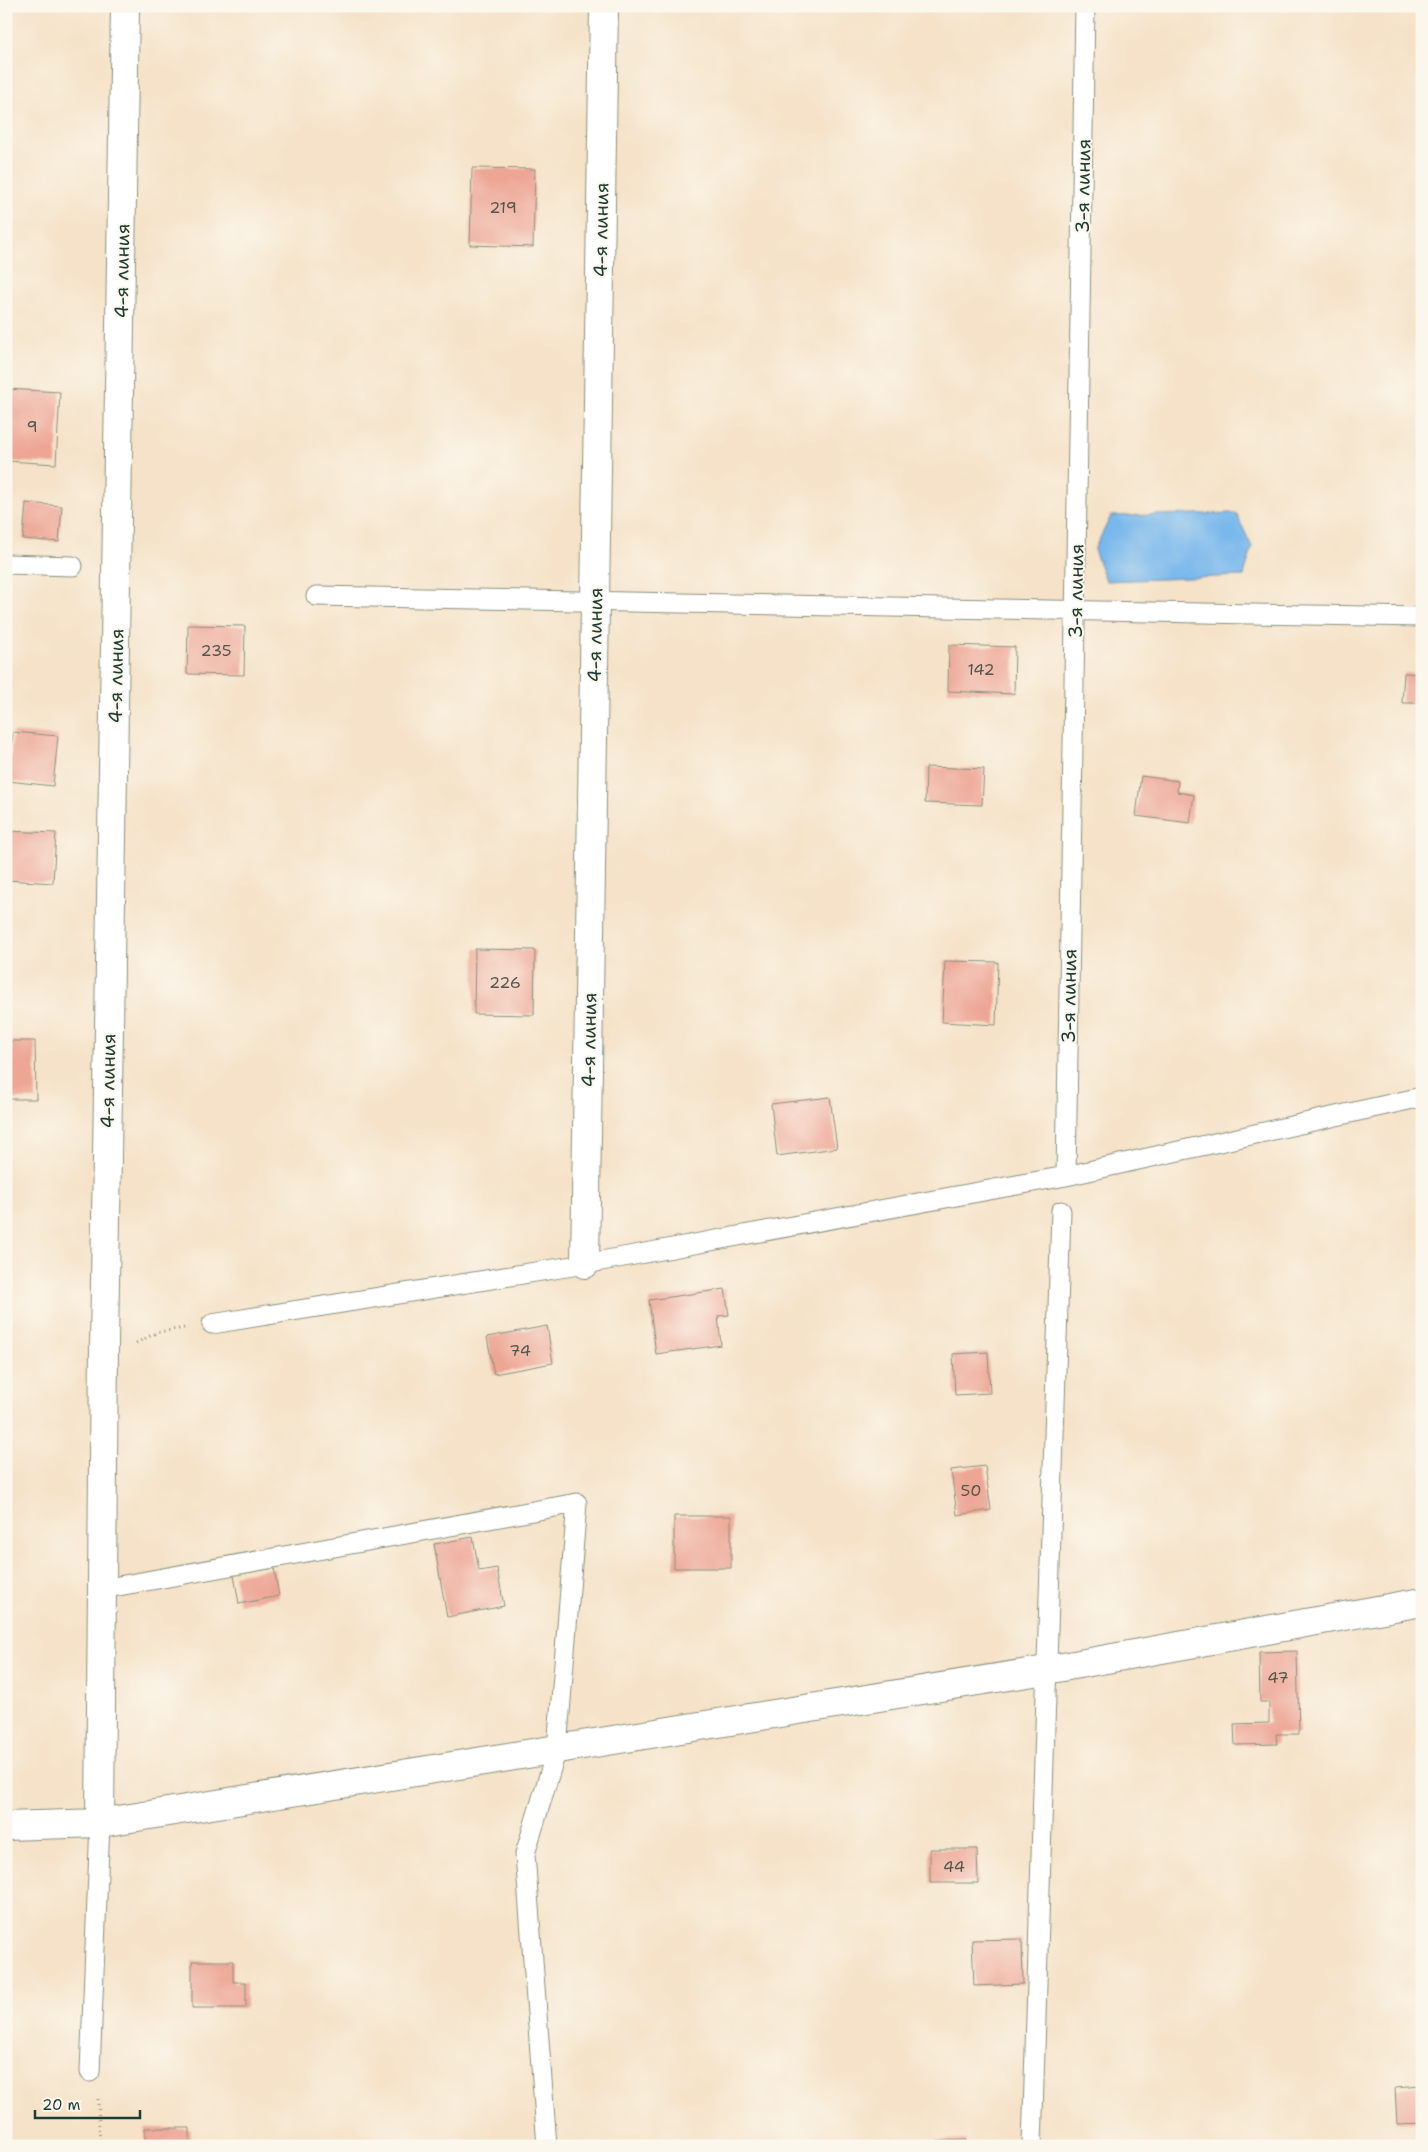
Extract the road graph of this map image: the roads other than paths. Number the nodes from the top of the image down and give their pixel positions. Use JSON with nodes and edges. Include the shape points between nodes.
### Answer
{"nodes":[{"id":1,"x":125,"y":6,"type":"edge"},
{"id":2,"x":604,"y":6,"type":"edge"},
{"id":3,"x":1086,"y":6,"type":"edge"},
{"id":4,"x":6,"y":564,"type":"edge"},
{"id":5,"x":74,"y":566,"type":"dead end"},
{"id":6,"x":316,"y":596,"type":"dead end"},
{"id":7,"x":595,"y":599,"type":"junction"},
{"id":8,"x":1076,"y":611,"type":"junction"},
{"id":9,"x":1422,"y":616,"type":"edge"},
{"id":10,"x":1422,"y":1097,"type":"edge"},
{"id":11,"x":1066,"y":1176,"type":"junction"},
{"id":12,"x":1062,"y":1211,"type":"dead end"},
{"id":13,"x":585,"y":1264,"type":"junction"},
{"id":14,"x":212,"y":1324,"type":"road end"},
{"id":15,"x":102,"y":1589,"type":"junction"},
{"id":16,"x":1422,"y":1602,"type":"edge"},
{"id":17,"x":1046,"y":1670,"type":"junction"},
{"id":18,"x":557,"y":1749,"type":"junction"},
{"id":19,"x":100,"y":1823,"type":"junction"},
{"id":20,"x":6,"y":1826,"type":"edge"},
{"id":21,"x":90,"y":2072,"type":"dead end"},
{"id":22,"x":547,"y":2146,"type":"edge"},
{"id":23,"x":1032,"y":2146,"type":"edge"}],
"edges":[{"from":1,"to":15,"type":"street","name":"4-я линия"},
{"from":2,"to":7,"type":"street","name":"4-я линия"},
{"from":3,"to":8,"type":"lane","name":"3-я линия"},
{"from":4,"to":5,"type":"lane"},
{"from":6,"to":7,"type":"lane"},
{"from":7,"to":8,"type":"lane"},
{"from":7,"to":13,"type":"street","name":"4-я линия"},
{"from":8,"to":9,"type":"lane"},
{"from":8,"to":11,"type":"lane","name":"3-я линия"},
{"from":10,"to":11,"type":"lane"},
{"from":11,"to":13,"type":"lane"},
{"from":12,"to":17,"type":"lane"},
{"from":13,"to":14,"type":"lane"},
{"from":15,"to":18,"type":"lane","via":[[577,1503]]},
{"from":15,"to":19,"type":"street","name":"4-я линия"},
{"from":16,"to":17,"type":"street"},
{"from":17,"to":18,"type":"street"},
{"from":17,"to":23,"type":"lane"},
{"from":18,"to":19,"type":"street"},
{"from":18,"to":22,"type":"lane","via":[[525,1854]]},
{"from":19,"to":20,"type":"street"},
{"from":19,"to":21,"type":"lane"}]}
